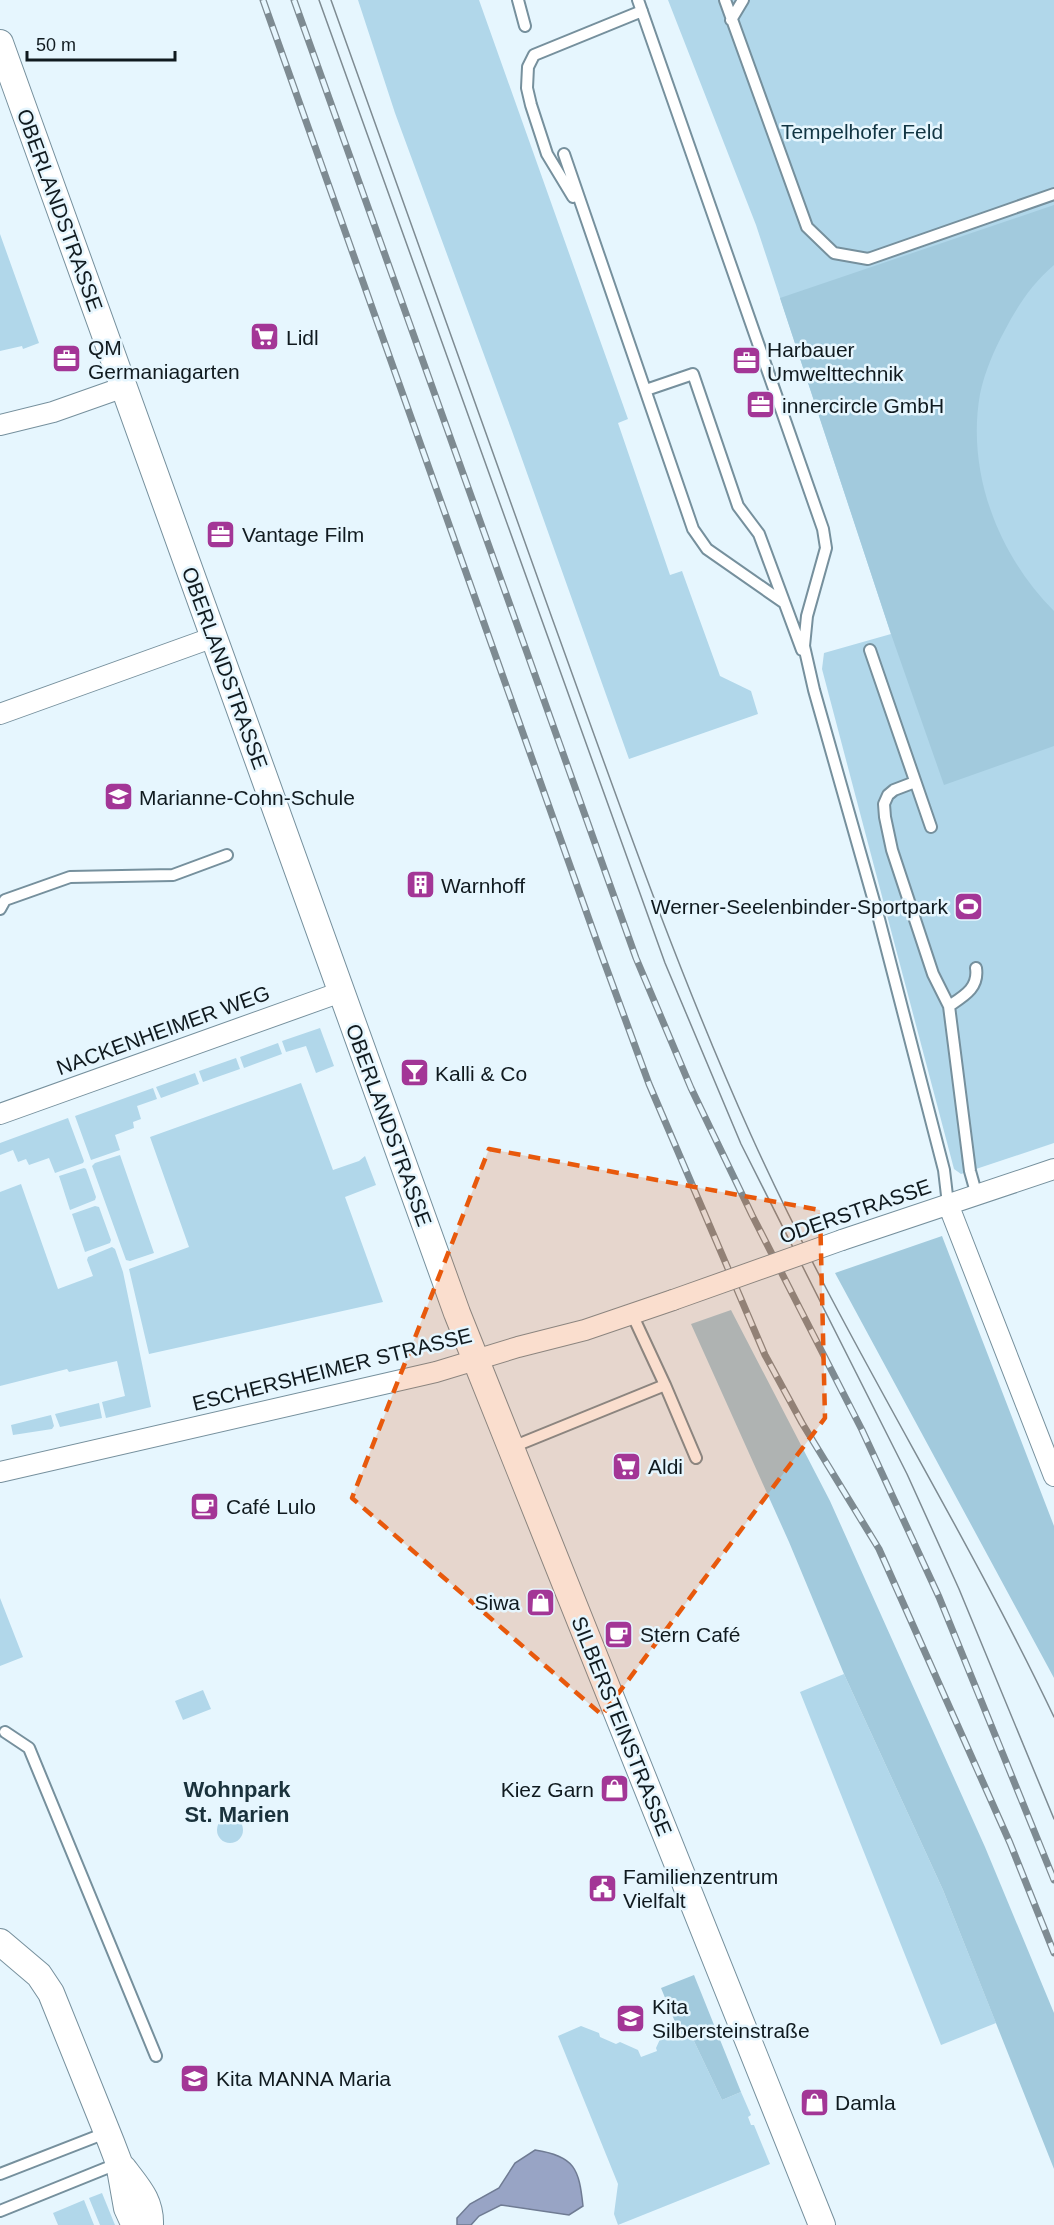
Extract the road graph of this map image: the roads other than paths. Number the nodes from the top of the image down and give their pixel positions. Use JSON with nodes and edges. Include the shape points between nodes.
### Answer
{"nodes":[{"id":1,"x":518,"y":0,"type":"edge"},
{"id":2,"x":725,"y":0,"type":"edge"},
{"id":3,"x":743,"y":0,"type":"edge"},
{"id":4,"x":640,"y":5,"type":"edge"},
{"id":5,"x":731,"y":20,"type":"junction"},
{"id":6,"x":525,"y":26,"type":"dead end"},
{"id":7,"x":0,"y":43,"type":"edge"},
{"id":8,"x":564,"y":154,"type":"dead end"},
{"id":9,"x":1054,"y":194,"type":"edge"},
{"id":10,"x":584,"y":213,"type":"junction"},
{"id":11,"x":124,"y":387,"type":"junction"},
{"id":12,"x":646,"y":390,"type":"junction"},
{"id":13,"x":0,"y":426,"type":"edge"},
{"id":14,"x":783,"y":603,"type":"junction"},
{"id":15,"x":214,"y":637,"type":"junction"},
{"id":16,"x":870,"y":650,"type":"dead end"},
{"id":17,"x":811,"y":672,"type":"junction"},
{"id":18,"x":0,"y":714,"type":"edge"},
{"id":19,"x":915,"y":782,"type":"junction"},
{"id":20,"x":931,"y":828,"type":"dead end"},
{"id":21,"x":227,"y":855,"type":"dead end"},
{"id":22,"x":0,"y":909,"type":"edge"},
{"id":23,"x":976,"y":968,"type":"dead end"},
{"id":24,"x":341,"y":992,"type":"junction"},
{"id":25,"x":949,"y":1006,"type":"junction"},
{"id":26,"x":0,"y":1114,"type":"edge"},
{"id":27,"x":1054,"y":1170,"type":"edge"},
{"id":28,"x":977,"y":1196,"type":"junction"},
{"id":29,"x":948,"y":1204,"type":"junction"},
{"id":30,"x":673,"y":1300,"type":"joint"},
{"id":31,"x":632,"y":1314,"type":"junction"},
{"id":32,"x":475,"y":1360,"type":"junction"},
{"id":33,"x":665,"y":1385,"type":"junction"},
{"id":34,"x":510,"y":1448,"type":"junction"},
{"id":35,"x":696,"y":1458,"type":"dead end"},
{"id":36,"x":0,"y":1472,"type":"edge"},
{"id":37,"x":1054,"y":1476,"type":"edge"},
{"id":38,"x":5,"y":1732,"type":"dead end"},
{"id":39,"x":0,"y":1942,"type":"edge"},
{"id":40,"x":156,"y":2056,"type":"dead end"},
{"id":41,"x":108,"y":2131,"type":"junction"},
{"id":42,"x":119,"y":2163,"type":"junction"},
{"id":43,"x":0,"y":2174,"type":"edge"},
{"id":44,"x":0,"y":2211,"type":"edge"},
{"id":45,"x":142,"y":2225,"type":"edge"},
{"id":46,"x":150,"y":2225,"type":"edge"},
{"id":47,"x":822,"y":2225,"type":"edge"}],
"edges":[{"from":1,"to":6,"type":"lane"},
{"from":2,"to":5,"type":"lane"},
{"from":3,"to":5,"type":"lane"},
{"from":4,"to":10,"type":"lane","via":[[534,56],[528,67],[527,88],[547,154]]},
{"from":4,"to":17,"type":"lane","via":[[823,529],[826,548],[807,616],[804,646]]},
{"from":5,"to":9,"type":"lane","via":[[807,227],[834,253],[868,259]]},
{"from":7,"to":11,"type":"street","name":"OBERLANDSTRASSE"},
{"from":8,"to":10,"type":"lane"},
{"from":10,"to":12,"type":"lane"},
{"from":11,"to":13,"type":"street"},
{"from":11,"to":15,"type":"street","name":"OBERLANDSTRASSE"},
{"from":12,"to":14,"type":"lane","via":[[700,541]]},
{"from":12,"to":14,"type":"lane","via":[[693,374],[738,506],[759,534]]},
{"from":14,"to":17,"type":"lane"},
{"from":15,"to":18,"type":"street"},
{"from":15,"to":24,"type":"street","name":"OBERLANDSTRASSE"},
{"from":16,"to":19,"type":"lane"},
{"from":17,"to":29,"type":"lane","via":[[944,1170]]},
{"from":19,"to":20,"type":"lane"},
{"from":19,"to":25,"type":"lane","via":[[888,795],[885,817],[933,974]]},
{"from":21,"to":22,"type":"lane","via":[[173,875],[70,877],[4,900]]},
{"from":23,"to":25,"type":"lane","via":[[970,991]]},
{"from":24,"to":26,"type":"street","name":"NACKENHEIMER WEG"},
{"from":24,"to":32,"type":"street","name":"OBERLANDSTRASSE"},
{"from":25,"to":28,"type":"lane","via":[[970,1171]]},
{"from":27,"to":28,"type":"street","name":"ODERSTRASSE"},
{"from":28,"to":29,"type":"street","name":"ODERSTRASSE"},
{"from":29,"to":30,"type":"street","name":"ODERSTRASSE","bridge":true},
{"from":29,"to":37,"type":"street"},
{"from":30,"to":31,"type":"street","name":"ESCHERSHEIMER STRASSE"},
{"from":31,"to":32,"type":"street","name":"ESCHERSHEIMER STRASSE"},
{"from":31,"to":33,"type":"lane"},
{"from":32,"to":34,"type":"street","name":"SILBERSTEINSTRASSE"},
{"from":32,"to":36,"type":"street","name":"ESCHERSHEIMER STRASSE"},
{"from":33,"to":34,"type":"lane"},
{"from":33,"to":35,"type":"lane"},
{"from":34,"to":47,"type":"street","name":"SILBERSTEINSTRASSE"},
{"from":38,"to":40,"type":"lane","via":[[29,1748]]},
{"from":39,"to":41,"type":"street","via":[[39,1976],[51,1993]]},
{"from":41,"to":42,"type":"street"},
{"from":41,"to":43,"type":"lane"},
{"from":42,"to":44,"type":"lane"},
{"from":42,"to":45,"type":"street","via":[[127,2208],[132,2219]]},
{"from":42,"to":46,"type":"street","via":[[146,2200]]}]}
